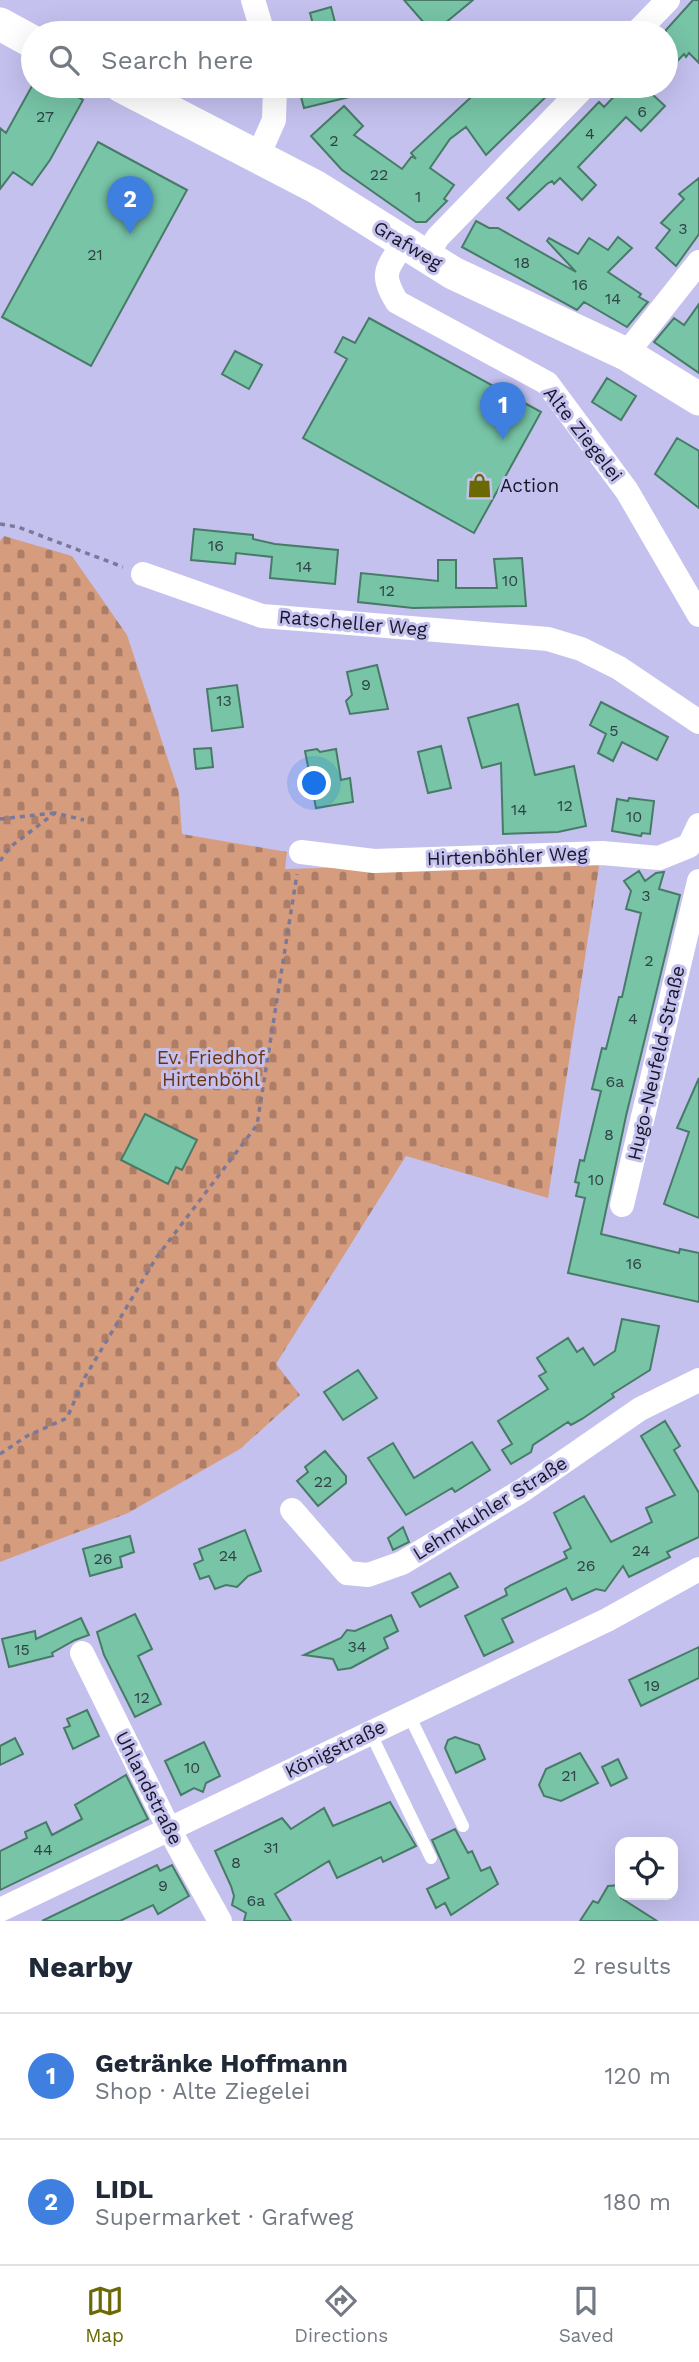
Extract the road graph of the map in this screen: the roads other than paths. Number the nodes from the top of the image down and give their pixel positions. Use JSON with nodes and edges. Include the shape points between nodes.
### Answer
{"nodes":[{"id":1,"x":253,"y":0,"type":"edge"},
{"id":2,"x":668,"y":0,"type":"edge"},
{"id":3,"x":259,"y":21,"type":"edge"},
{"id":4,"x":648,"y":21,"type":"edge"},
{"id":5,"x":0,"y":24,"type":"edge"},
{"id":6,"x":21,"y":35,"type":"edge"},
{"id":7,"x":144,"y":98,"type":"edge"},
{"id":8,"x":275,"y":98,"type":"edge"},
{"id":9,"x":573,"y":98,"type":"edge"},
{"id":10,"x":258,"y":156,"type":"junction"},
{"id":11,"x":414,"y":250,"type":"junction"},
{"id":12,"x":699,"y":262,"type":"edge"},
{"id":13,"x":626,"y":354,"type":"junction"},
{"id":14,"x":699,"y":399,"type":"edge"},
{"id":15,"x":143,"y":574,"type":"road end"},
{"id":16,"x":699,"y":615,"type":"edge"},
{"id":17,"x":699,"y":722,"type":"edge"},
{"id":18,"x":694,"y":836,"type":"edge"},
{"id":19,"x":301,"y":852,"type":"road end"},
{"id":20,"x":699,"y":874,"type":"edge"},
{"id":21,"x":699,"y":881,"type":"edge"},
{"id":22,"x":622,"y":1205,"type":"dead end"},
{"id":23,"x":699,"y":1380,"type":"edge"},
{"id":24,"x":292,"y":1510,"type":"dead end"},
{"id":25,"x":699,"y":1569,"type":"edge"},
{"id":26,"x":669,"y":1586,"type":"junction"},
{"id":27,"x":699,"y":1591,"type":"edge"},
{"id":28,"x":82,"y":1653,"type":"dead end"},
{"id":29,"x":408,"y":1713,"type":"junction"},
{"id":30,"x":370,"y":1732,"type":"junction"},
{"id":31,"x":463,"y":1826,"type":"dead end"},
{"id":32,"x":170,"y":1831,"type":"junction"},
{"id":33,"x":431,"y":1858,"type":"dead end"},
{"id":34,"x":0,"y":1910,"type":"edge"},
{"id":35,"x":220,"y":1921,"type":"edge"}],
"edges":[{"from":1,"to":3,"type":"street"},
{"from":2,"to":4,"type":"street"},
{"from":5,"to":6,"type":"main road"},
{"from":7,"to":10,"type":"main road","name":"Grafweg"},
{"from":8,"to":10,"type":"street","via":[[274,120]]},
{"from":9,"to":11,"type":"street","via":[[438,237]]},
{"from":10,"to":11,"type":"main road","name":"Grafweg"},
{"from":11,"to":13,"type":"main road","name":"Grafweg"},
{"from":11,"to":16,"type":"street","name":"Alte Ziegelei","via":[[386,271],[386,284],[397,302],[547,383],[628,491]]},
{"from":12,"to":13,"type":"street"},
{"from":13,"to":14,"type":"main road","name":"Grafweg"},
{"from":15,"to":17,"type":"street","name":"Ratscheller Weg","via":[[262,616],[548,639],[619,668]]},
{"from":18,"to":19,"type":"street","name":"Hirtenböhler Weg","via":[[659,858],[601,853],[374,861]]},
{"from":18,"to":20,"type":"street"},
{"from":21,"to":22,"type":"street","name":"Hugo-Neufeld-Straße"},
{"from":23,"to":24,"type":"street","name":"Lehmkuhler Straße","via":[[640,1409],[523,1490],[402,1563],[368,1576],[347,1573]]},
{"from":25,"to":26,"type":"street","name":"Königstraße"},
{"from":26,"to":27,"type":"street"},
{"from":26,"to":29,"type":"street","name":"Königstraße"},
{"from":28,"to":32,"type":"street","name":"Uhlandstraße"},
{"from":29,"to":30,"type":"street","name":"Königstraße"},
{"from":29,"to":31,"type":"lane"},
{"from":30,"to":32,"type":"street","name":"Königstraße"},
{"from":30,"to":33,"type":"lane"},
{"from":32,"to":34,"type":"street","name":"Königstraße"},
{"from":32,"to":35,"type":"street","name":"Uhlandstraße"}]}
